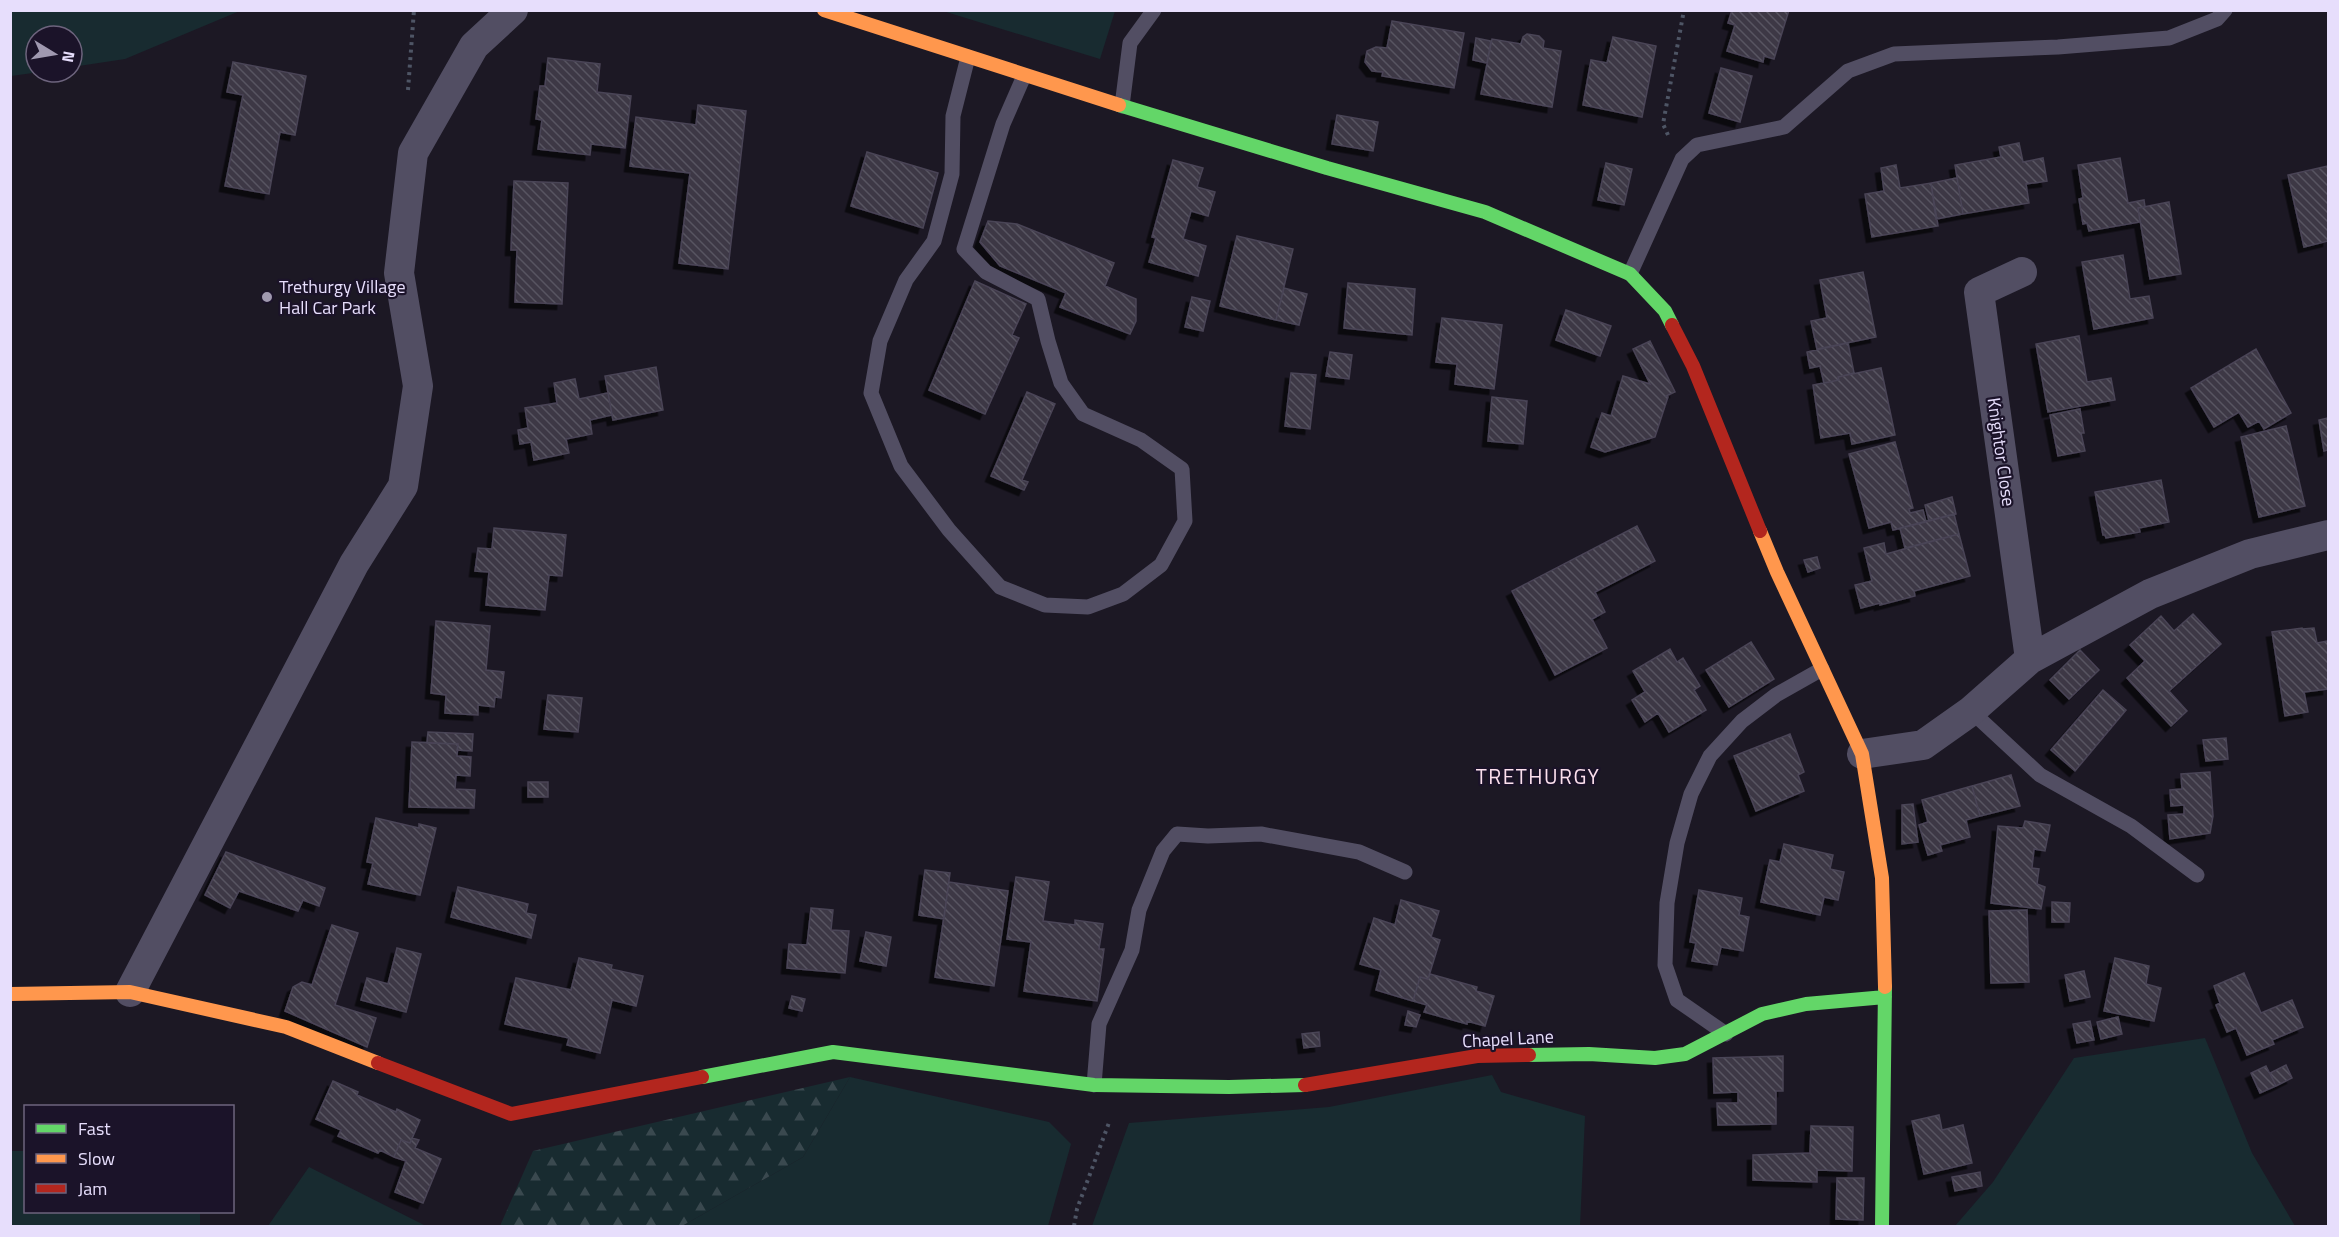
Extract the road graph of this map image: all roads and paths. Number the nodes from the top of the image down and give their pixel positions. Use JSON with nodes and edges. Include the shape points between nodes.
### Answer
{"nodes":[{"id":1,"x":414,"y":10,"type":"edge"},
{"id":2,"x":476,"y":10,"type":"edge"},
{"id":3,"x":513,"y":10,"type":"edge"},
{"id":4,"x":824,"y":10,"type":"edge"},
{"id":5,"x":1155,"y":10,"type":"edge"},
{"id":6,"x":1684,"y":10,"type":"edge"},
{"id":7,"x":2225,"y":10,"type":"edge"},
{"id":8,"x":474,"y":46,"type":"junction"},
{"id":9,"x":968,"y":57,"type":"junction"},
{"id":10,"x":1024,"y":76,"type":"junction"},
{"id":11,"x":408,"y":92,"type":"dead end"},
{"id":12,"x":1122,"y":106,"type":"junction"},
{"id":13,"x":1682,"y":159,"type":"junction"},
{"id":14,"x":2022,"y":272,"type":"dead end"},
{"id":15,"x":1630,"y":274,"type":"junction"},
{"id":16,"x":2328,"y":535,"type":"edge"},
{"id":17,"x":2030,"y":659,"type":"junction"},
{"id":18,"x":1822,"y":669,"type":"junction"},
{"id":19,"x":1971,"y":711,"type":"junction"},
{"id":20,"x":1862,"y":754,"type":"junction"},
{"id":21,"x":1406,"y":872,"type":"dead end"},
{"id":22,"x":2197,"y":875,"type":"dead end"},
{"id":23,"x":130,"y":992,"type":"junction"},
{"id":24,"x":10,"y":994,"type":"edge"},
{"id":25,"x":1885,"y":997,"type":"junction"},
{"id":26,"x":1726,"y":1034,"type":"junction"},
{"id":27,"x":1094,"y":1085,"type":"junction"},
{"id":28,"x":1124,"y":1085,"type":"junction"},
{"id":29,"x":1074,"y":1227,"type":"edge"},
{"id":30,"x":1882,"y":1227,"type":"edge"}],
"edges":[{"from":1,"to":11,"type":"path"},
{"from":2,"to":8,"type":"street"},
{"from":3,"to":8,"type":"street"},
{"from":4,"to":9,"type":"street"},
{"from":5,"to":12,"type":"lane","via":[[1130,43]]},
{"from":6,"to":13,"type":"path","via":[[1662,124]]},
{"from":7,"to":13,"type":"lane","via":[[2217,19],[2169,38],[1894,54],[1848,71],[1784,127],[1698,145]]},
{"from":8,"to":23,"type":"street","via":[[413,153],[399,273],[418,386],[403,486],[354,564]]},
{"from":9,"to":10,"type":"street"},
{"from":9,"to":10,"type":"lane","via":[[953,116],[952,174],[933,241],[906,280],[880,341],[871,393],[901,466],[949,530],[1000,587],[1045,605],[1088,607],[1123,594],[1161,565],[1185,521],[1182,469],[1141,440],[1083,414],[1061,382],[1038,299],[986,272],[964,249],[1004,124]]},
{"from":10,"to":12,"type":"street"},
{"from":12,"to":15,"type":"street","via":[[1485,212]]},
{"from":13,"to":15,"type":"lane"},
{"from":14,"to":17,"type":"street","name":"Knightor Close","via":[[1979,292]]},
{"from":15,"to":18,"type":"street","via":[[1665,311],[1693,366],[1777,572]]},
{"from":16,"to":17,"type":"street","via":[[2250,554],[2150,594]]},
{"from":17,"to":19,"type":"street"},
{"from":18,"to":20,"type":"street"},
{"from":18,"to":26,"type":"lane","via":[[1776,695],[1742,721],[1710,756],[1691,794],[1677,843],[1667,903],[1665,965],[1677,1000]]},
{"from":19,"to":20,"type":"street","via":[[1923,745]]},
{"from":19,"to":22,"type":"lane","via":[[2040,775],[2131,826]]},
{"from":20,"to":25,"type":"street","via":[[1882,879]]},
{"from":21,"to":27,"type":"lane","via":[[1359,852],[1261,834],[1177,834],[1163,851],[1139,910],[1132,950],[1099,1024]]},
{"from":23,"to":24,"type":"street","name":"Chapel Lane"},
{"from":23,"to":27,"type":"street","name":"Chapel Lane","via":[[286,1027],[511,1114],[833,1052]]},
{"from":25,"to":26,"type":"street","name":"Chapel Lane","via":[[1806,1004],[1762,1014]]},
{"from":25,"to":30,"type":"street"},
{"from":26,"to":28,"type":"street","name":"Chapel Lane","via":[[1685,1054],[1655,1058],[1589,1054],[1477,1056],[1305,1085]]},
{"from":27,"to":28,"type":"street","name":"Chapel Lane"},
{"from":28,"to":29,"type":"path","via":[[1077,1209]]}]}
